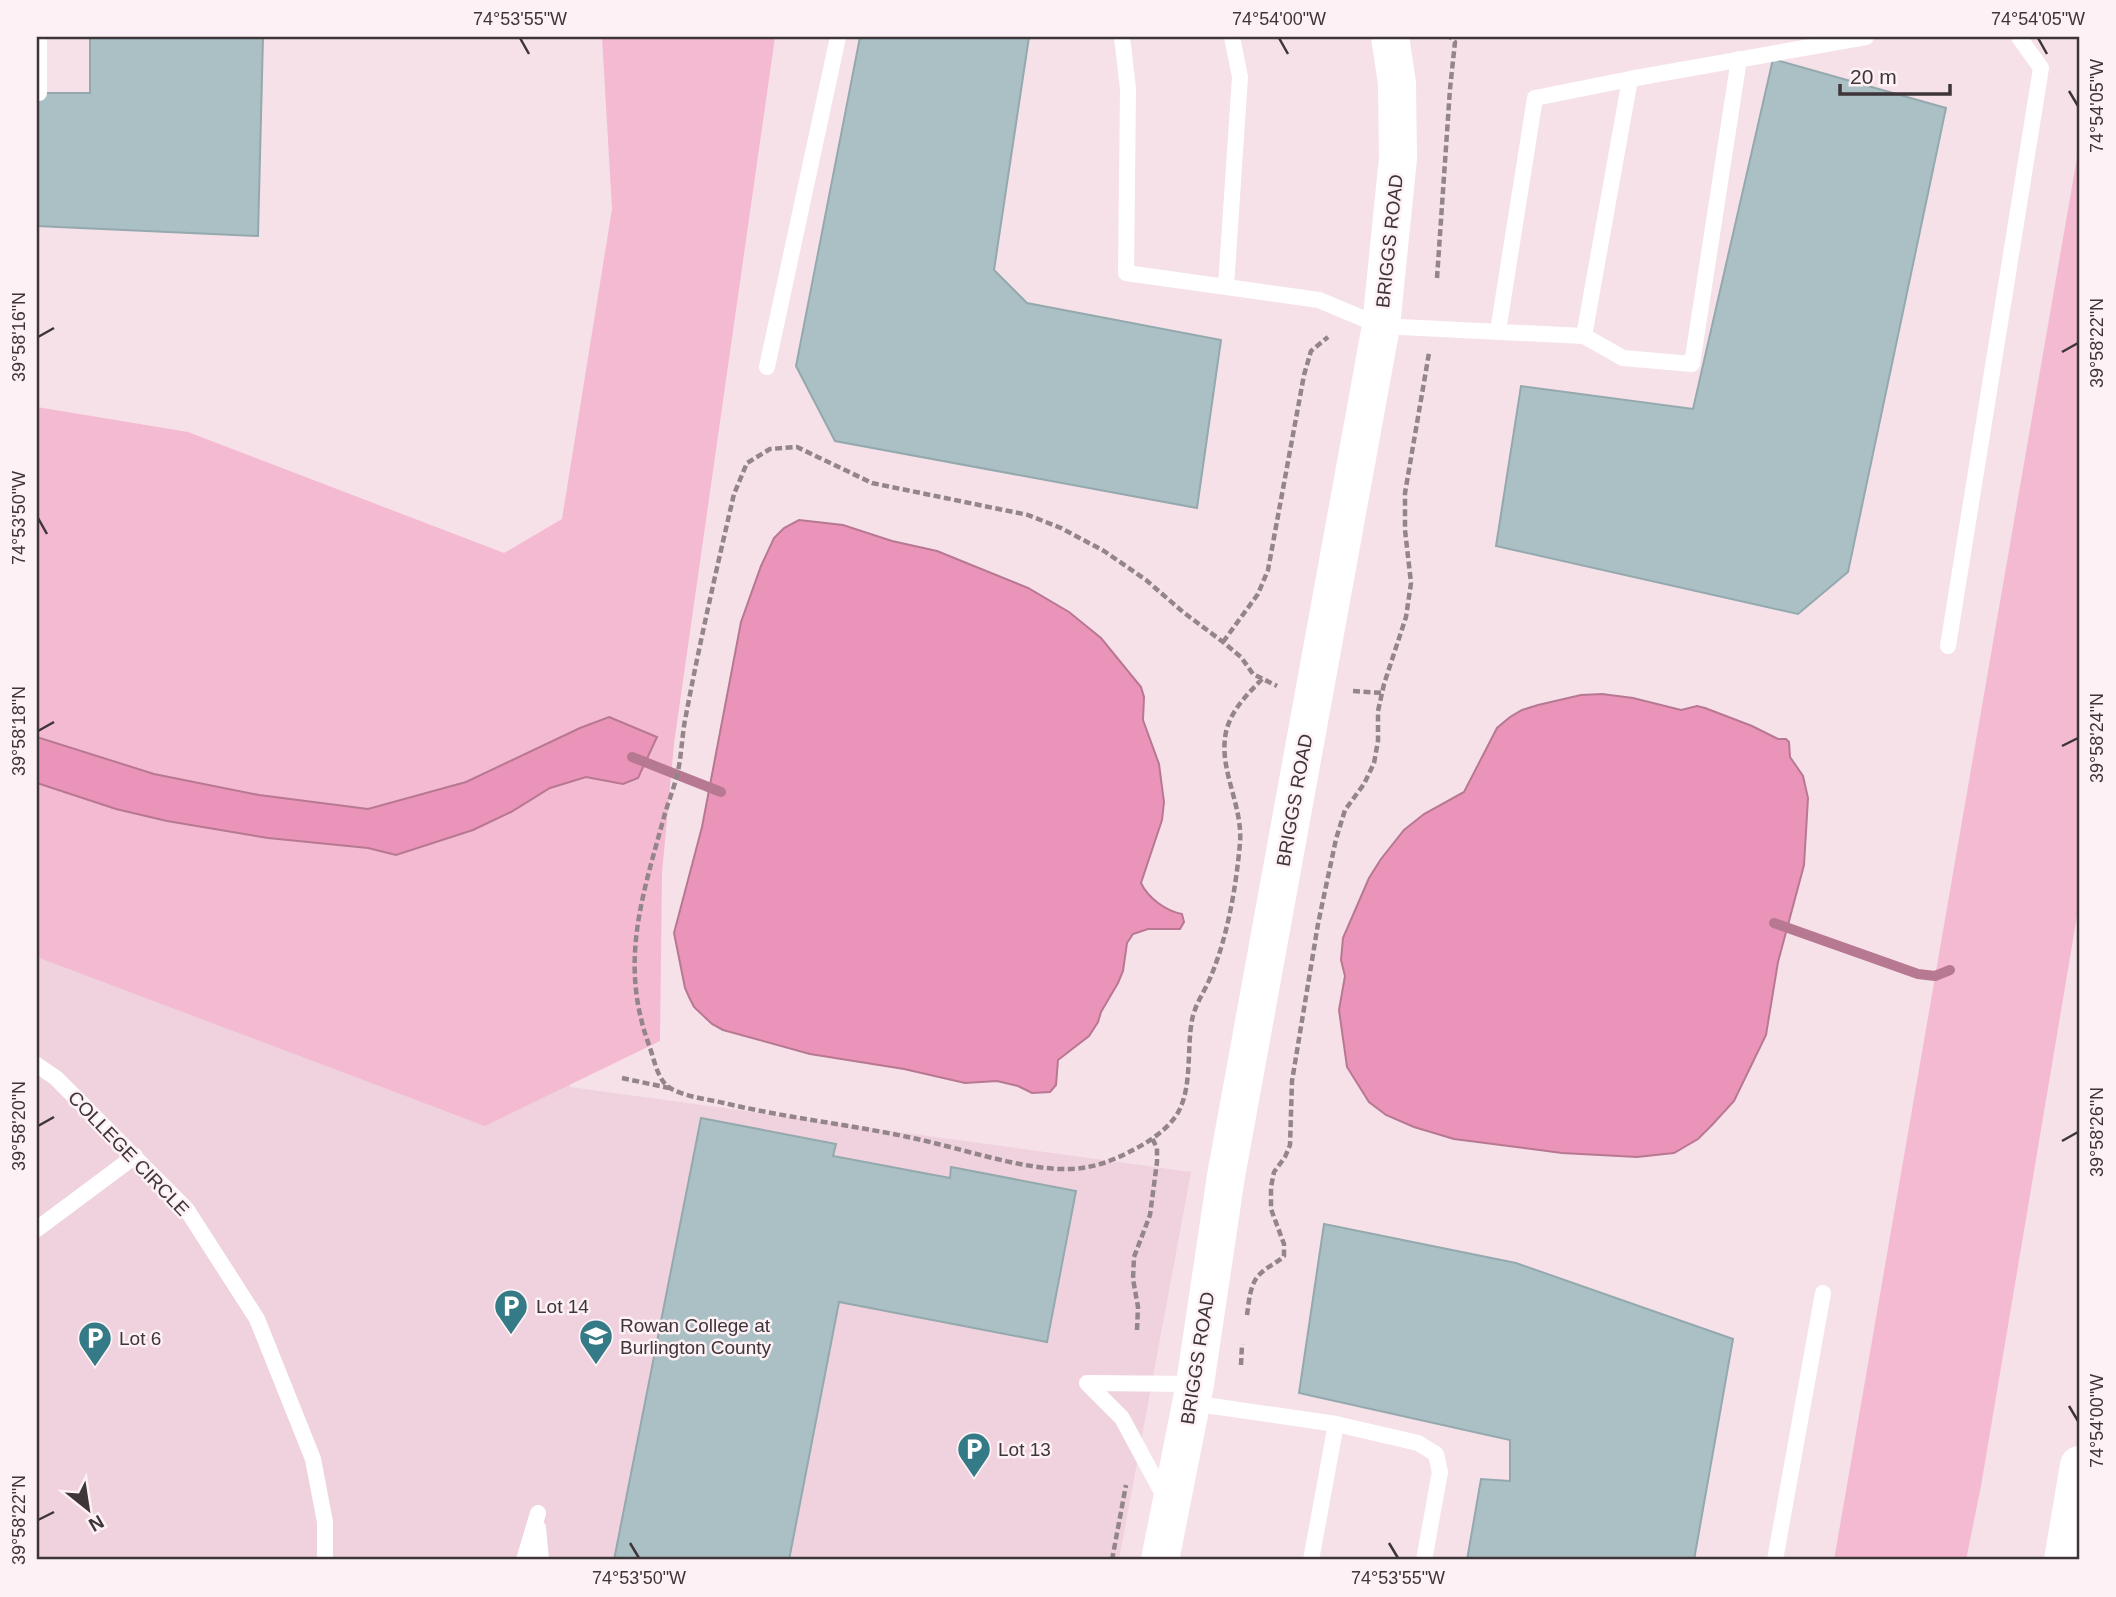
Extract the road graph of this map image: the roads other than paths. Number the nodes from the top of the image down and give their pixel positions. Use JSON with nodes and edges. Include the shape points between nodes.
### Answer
{"nodes":[{"id":1,"x":39,"y":37,"type":"edge"},
{"id":2,"x":838,"y":37,"type":"edge"},
{"id":3,"x":1122,"y":37,"type":"edge"},
{"id":4,"x":1232,"y":37,"type":"edge"},
{"id":5,"x":1390,"y":37,"type":"edge"},
{"id":6,"x":1866,"y":37,"type":"edge"},
{"id":7,"x":2019,"y":37,"type":"edge"},
{"id":8,"x":1739,"y":59,"type":"junction"},
{"id":9,"x":1630,"y":79,"type":"junction"},
{"id":10,"x":39,"y":93,"type":"dead end"},
{"id":11,"x":1226,"y":286,"type":"junction"},
{"id":12,"x":1381,"y":326,"type":"junction"},
{"id":13,"x":1498,"y":331,"type":"junction"},
{"id":14,"x":1584,"y":336,"type":"junction"},
{"id":15,"x":767,"y":367,"type":"dead end"},
{"id":16,"x":1948,"y":646,"type":"dead end"},
{"id":17,"x":37,"y":1065,"type":"edge"},
{"id":18,"x":135,"y":1156,"type":"junction"},
{"id":19,"x":37,"y":1229,"type":"edge"},
{"id":20,"x":1823,"y":1293,"type":"dead end"},
{"id":21,"x":1193,"y":1393,"type":"junction"},
{"id":22,"x":1336,"y":1424,"type":"junction"},
{"id":23,"x":2079,"y":1465,"type":"edge"},
{"id":24,"x":1169,"y":1509,"type":"junction"},
{"id":25,"x":325,"y":1560,"type":"edge"},
{"id":26,"x":524,"y":1560,"type":"edge"},
{"id":27,"x":541,"y":1560,"type":"edge"},
{"id":28,"x":1160,"y":1560,"type":"edge"},
{"id":29,"x":1311,"y":1560,"type":"edge"},
{"id":30,"x":1424,"y":1560,"type":"edge"},
{"id":31,"x":1775,"y":1560,"type":"edge"},
{"id":32,"x":2063,"y":1560,"type":"edge"}],
"edges":[{"from":1,"to":10,"type":"lane"},
{"from":2,"to":15,"type":"lane"},
{"from":3,"to":11,"type":"lane","via":[[1128,89],[1126,273]]},
{"from":4,"to":11,"type":"lane","via":[[1240,77]]},
{"from":5,"to":12,"type":"main road","name":"BRIGGS ROAD","via":[[1397,83],[1398,158]]},
{"from":6,"to":8,"type":"lane"},
{"from":7,"to":16,"type":"lane","via":[[2041,68]]},
{"from":8,"to":9,"type":"lane"},
{"from":8,"to":14,"type":"lane","via":[[1692,364],[1623,358]]},
{"from":9,"to":13,"type":"lane","via":[[1535,98]]},
{"from":9,"to":14,"type":"lane"},
{"from":11,"to":12,"type":"lane","via":[[1319,300]]},
{"from":12,"to":13,"type":"lane"},
{"from":12,"to":21,"type":"main road","name":"BRIGGS ROAD","via":[[1226,1176]]},
{"from":13,"to":14,"type":"lane"},
{"from":17,"to":18,"type":"lane","name":"COLLEGE CIRCLE"},
{"from":18,"to":19,"type":"lane"},
{"from":18,"to":25,"type":"lane","name":"COLLEGE CIRCLE","via":[[187,1210],[257,1319],[313,1459],[325,1521]]},
{"from":20,"to":31,"type":"lane"},
{"from":21,"to":22,"type":"lane"},
{"from":21,"to":24,"type":"main road","name":"BRIGGS ROAD"},
{"from":21,"to":24,"type":"lane","via":[[1087,1383],[1122,1418]]},
{"from":22,"to":29,"type":"lane"},
{"from":22,"to":30,"type":"lane","via":[[1418,1443],[1436,1454],[1440,1472]]},
{"from":23,"to":32,"type":"main road"},
{"from":24,"to":28,"type":"main road","name":"BRIGGS ROAD"},
{"from":26,"to":27,"type":"lane","via":[[538,1513]]}]}
